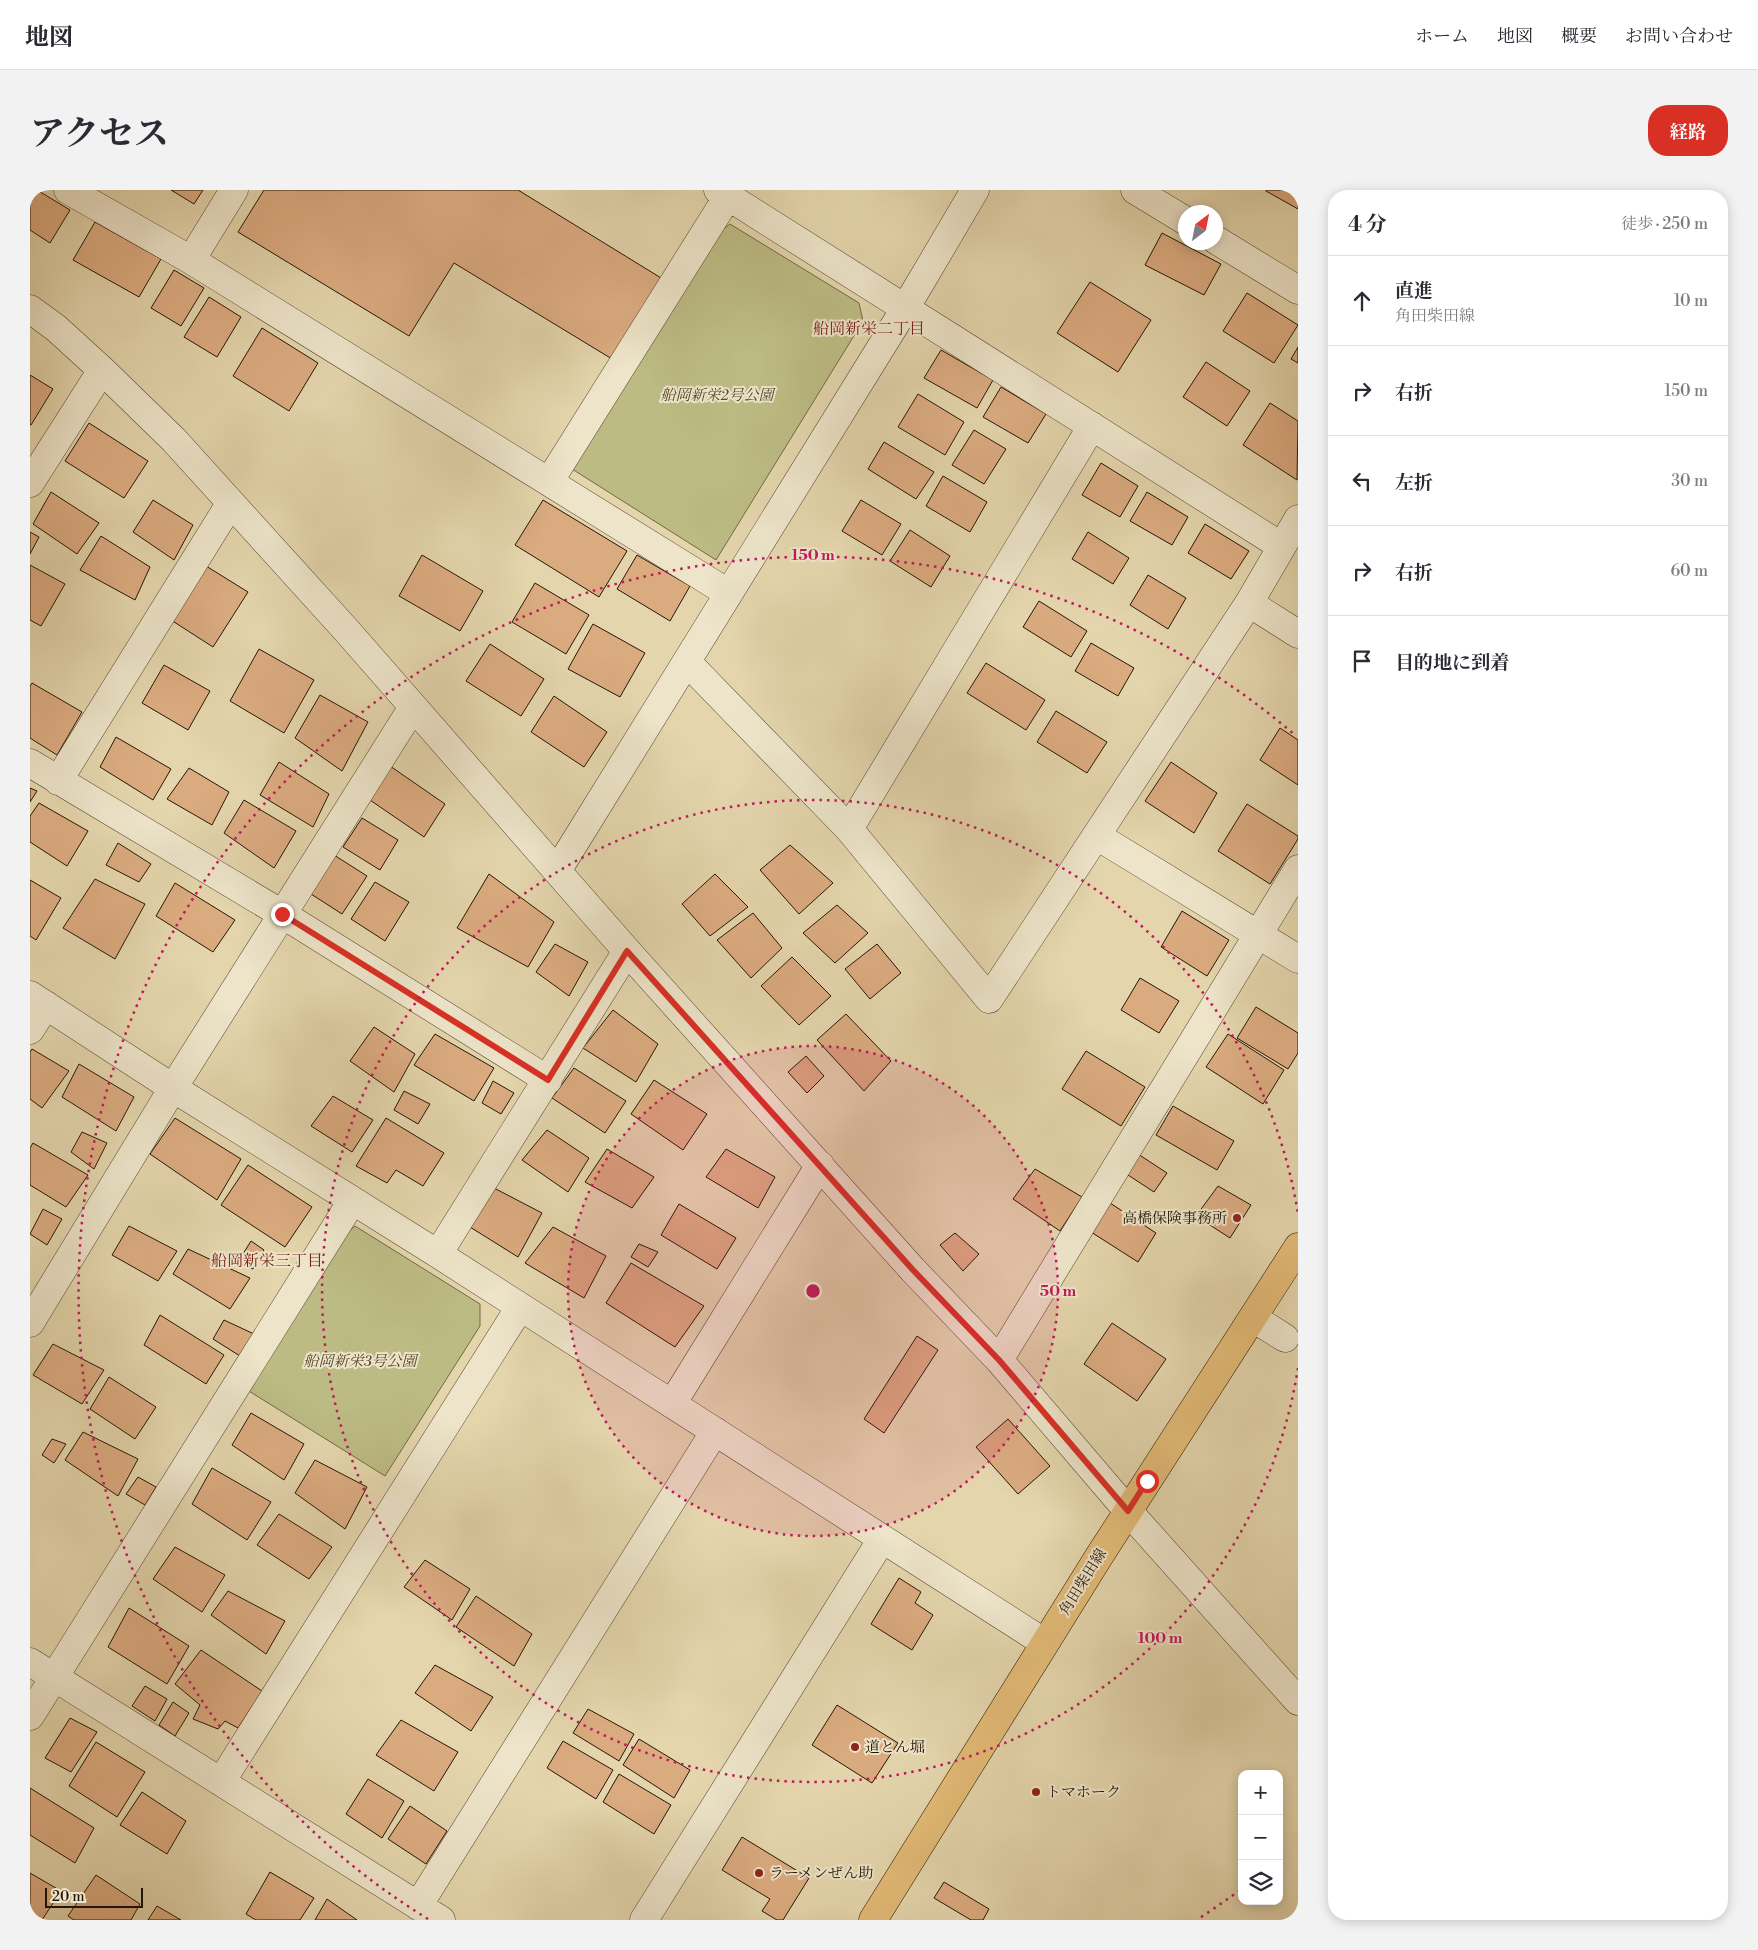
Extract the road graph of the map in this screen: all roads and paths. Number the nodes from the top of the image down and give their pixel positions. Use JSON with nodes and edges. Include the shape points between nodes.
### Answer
{"nodes":[{"id":1,"x":68,"y":190,"type":"edge"},
{"id":2,"x":234,"y":190,"type":"edge"},
{"id":3,"x":975,"y":190,"type":"edge"},
{"id":4,"x":1135,"y":190,"type":"edge"},
{"id":5,"x":723,"y":193,"type":"edge"},
{"id":6,"x":1178,"y":216,"type":"edge"},
{"id":7,"x":1223,"y":244,"type":"edge"},
{"id":8,"x":191,"y":260,"type":"junction"},
{"id":9,"x":1298,"y":290,"type":"edge"},
{"id":10,"x":906,"y":307,"type":"junction"},
{"id":11,"x":30,"y":309,"type":"edge"},
{"id":12,"x":102,"y":370,"type":"junction"},
{"id":13,"x":1092,"y":426,"type":"junction"},
{"id":14,"x":549,"y":482,"type":"junction"},
{"id":15,"x":30,"y":483,"type":"edge"},
{"id":16,"x":230,"y":504,"type":"junction"},
{"id":17,"x":1298,"y":519,"type":"edge"},
{"id":18,"x":1281,"y":546,"type":"junction"},
{"id":19,"x":728,"y":593,"type":"junction"},
{"id":20,"x":1249,"y":603,"type":"junction"},
{"id":21,"x":1298,"y":634,"type":"edge"},
{"id":22,"x":687,"y":662,"type":"junction"},
{"id":23,"x":413,"y":707,"type":"junction"},
{"id":24,"x":30,"y":763,"type":"edge"},
{"id":25,"x":58,"y":780,"type":"junction"},
{"id":26,"x":849,"y":830,"type":"junction"},
{"id":27,"x":1097,"y":836,"type":"junction"},
{"id":28,"x":1298,"y":869,"type":"edge"},
{"id":29,"x":557,"y":871,"type":"junction"},
{"id":30,"x":282,"y":914,"type":"junction"},
{"id":31,"x":1258,"y":934,"type":"junction"},
{"id":32,"x":627,"y":951,"type":"junction"},
{"id":33,"x":1298,"y":959,"type":"edge"},
{"id":34,"x":38,"y":1000,"type":"edge"},
{"id":35,"x":30,"y":1030,"type":"edge"},
{"id":36,"x":548,"y":1080,"type":"junction"},
{"id":37,"x":173,"y":1088,"type":"junction"},
{"id":38,"x":820,"y":1165,"type":"junction"},
{"id":39,"x":352,"y":1201,"type":"junction"},
{"id":40,"x":1298,"y":1246,"type":"edge"},
{"id":41,"x":438,"y":1254,"type":"junction"},
{"id":42,"x":520,"y":1307,"type":"junction"},
{"id":43,"x":1252,"y":1318,"type":"junction"},
{"id":44,"x":30,"y":1323,"type":"edge"},
{"id":45,"x":1285,"y":1338,"type":"dead end"},
{"id":46,"x":999,"y":1360,"type":"junction"},
{"id":47,"x":672,"y":1404,"type":"junction"},
{"id":48,"x":715,"y":1431,"type":"junction"},
{"id":49,"x":1128,"y":1511,"type":"junction"},
{"id":50,"x":882,"y":1539,"type":"junction"},
{"id":51,"x":1045,"y":1643,"type":"junction"},
{"id":52,"x":30,"y":1662,"type":"edge"},
{"id":53,"x":54,"y":1678,"type":"junction"},
{"id":54,"x":1298,"y":1700,"type":"edge"},
{"id":55,"x":30,"y":1716,"type":"edge"},
{"id":56,"x":221,"y":1782,"type":"junction"},
{"id":57,"x":418,"y":1906,"type":"junction"},
{"id":58,"x":441,"y":1920,"type":"edge"},
{"id":59,"x":644,"y":1920,"type":"edge"},
{"id":60,"x":873,"y":1920,"type":"edge"}],
"edges":[{"from":1,"to":8,"type":"street"},
{"from":2,"to":8,"type":"street"},
{"from":3,"to":10,"type":"street"},
{"from":4,"to":6,"type":"street"},
{"from":5,"to":10,"type":"street"},
{"from":5,"to":14,"type":"street"},
{"from":7,"to":9,"type":"street"},
{"from":8,"to":14,"type":"street"},
{"from":10,"to":13,"type":"street"},
{"from":10,"to":19,"type":"street"},
{"from":11,"to":12,"type":"street"},
{"from":12,"to":15,"type":"street"},
{"from":12,"to":16,"type":"street","via":[[174,440]]},
{"from":13,"to":18,"type":"street"},
{"from":13,"to":26,"type":"street"},
{"from":14,"to":19,"type":"street"},
{"from":16,"to":23,"type":"street"},
{"from":16,"to":25,"type":"street"},
{"from":17,"to":18,"type":"street"},
{"from":18,"to":20,"type":"street"},
{"from":19,"to":22,"type":"street"},
{"from":20,"to":21,"type":"street"},
{"from":20,"to":27,"type":"street"},
{"from":22,"to":26,"type":"street"},
{"from":22,"to":29,"type":"street"},
{"from":23,"to":29,"type":"street"},
{"from":23,"to":30,"type":"street"},
{"from":24,"to":25,"type":"street"},
{"from":25,"to":30,"type":"street"},
{"from":26,"to":27,"type":"street","via":[[989,999]]},
{"from":27,"to":31,"type":"street"},
{"from":28,"to":31,"type":"street"},
{"from":29,"to":32,"type":"street"},
{"from":30,"to":36,"type":"street"},
{"from":30,"to":37,"type":"street"},
{"from":31,"to":33,"type":"street"},
{"from":31,"to":46,"type":"street"},
{"from":32,"to":36,"type":"street"},
{"from":32,"to":38,"type":"street"},
{"from":34,"to":35,"type":"street"},
{"from":34,"to":37,"type":"street"},
{"from":36,"to":41,"type":"street"},
{"from":37,"to":39,"type":"street"},
{"from":37,"to":44,"type":"street"},
{"from":38,"to":46,"type":"street"},
{"from":38,"to":47,"type":"street"},
{"from":39,"to":41,"type":"street"},
{"from":39,"to":53,"type":"street"},
{"from":40,"to":43,"type":"main road","name":"角田柴田線"},
{"from":41,"to":42,"type":"street"},
{"from":42,"to":47,"type":"street"},
{"from":42,"to":56,"type":"street"},
{"from":43,"to":45,"type":"street"},
{"from":43,"to":49,"type":"main road","name":"角田柴田線"},
{"from":46,"to":49,"type":"street"},
{"from":47,"to":48,"type":"street"},
{"from":48,"to":50,"type":"street"},
{"from":48,"to":57,"type":"street"},
{"from":49,"to":51,"type":"main road","name":"角田柴田線"},
{"from":49,"to":54,"type":"street"},
{"from":50,"to":51,"type":"street"},
{"from":50,"to":59,"type":"street"},
{"from":51,"to":60,"type":"main road","name":"角田柴田線"},
{"from":52,"to":53,"type":"street"},
{"from":53,"to":55,"type":"street"},
{"from":53,"to":56,"type":"street"},
{"from":56,"to":57,"type":"street"},
{"from":57,"to":58,"type":"street"}]}
